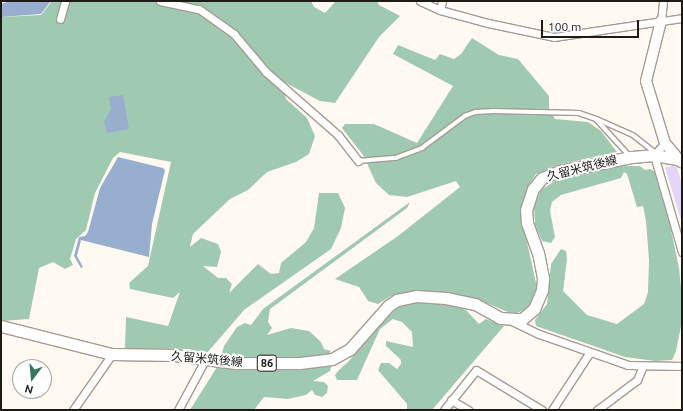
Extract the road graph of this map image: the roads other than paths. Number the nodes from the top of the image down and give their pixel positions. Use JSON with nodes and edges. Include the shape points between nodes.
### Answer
{"nodes":[{"id":1,"x":65,"y":1,"type":"edge"},
{"id":2,"x":160,"y":1,"type":"edge"},
{"id":3,"x":420,"y":1,"type":"edge"},
{"id":4,"x":442,"y":1,"type":"edge"},
{"id":5,"x":663,"y":1,"type":"edge"},
{"id":6,"x":440,"y":10,"type":"junction"},
{"id":7,"x":60,"y":18,"type":"dead end"},
{"id":8,"x":682,"y":18,"type":"edge"},
{"id":9,"x":661,"y":21,"type":"junction"},
{"id":10,"x":596,"y":119,"type":"junction"},
{"id":11,"x":665,"y":143,"type":"junction"},
{"id":12,"x":654,"y":153,"type":"junction"},
{"id":13,"x":632,"y":157,"type":"junction"},
{"id":14,"x":358,"y":161,"type":"joint"},
{"id":15,"x":680,"y":161,"type":"edge"},
{"id":16,"x":682,"y":252,"type":"edge"},
{"id":17,"x":510,"y":320,"type":"junction"},
{"id":18,"x":1,"y":326,"type":"edge"},
{"id":19,"x":590,"y":352,"type":"junction"},
{"id":20,"x":112,"y":354,"type":"junction"},
{"id":21,"x":205,"y":360,"type":"junction"},
{"id":22,"x":643,"y":366,"type":"junction"},
{"id":23,"x":682,"y":366,"type":"edge"},
{"id":24,"x":451,"y":400,"type":"junction"},
{"id":25,"x":73,"y":410,"type":"edge"},
{"id":26,"x":178,"y":410,"type":"edge"},
{"id":27,"x":444,"y":410,"type":"edge"},
{"id":28,"x":468,"y":410,"type":"edge"},
{"id":29,"x":542,"y":410,"type":"edge"},
{"id":30,"x":552,"y":410,"type":"edge"},
{"id":31,"x":597,"y":410,"type":"edge"}],
"edges":[{"from":1,"to":7,"type":"street"},
{"from":2,"to":14,"type":"street","via":[[199,9],[234,34],[266,72],[338,135]]},
{"from":3,"to":6,"type":"street"},
{"from":4,"to":6,"type":"street"},
{"from":5,"to":9,"type":"street"},
{"from":6,"to":9,"type":"street","via":[[554,37]]},
{"from":8,"to":9,"type":"street"},
{"from":9,"to":11,"type":"street","via":[[646,81]]},
{"from":10,"to":12,"type":"lane","via":[[633,135]]},
{"from":10,"to":13,"type":"lane"},
{"from":10,"to":14,"type":"lane","via":[[578,113],[476,112],[465,116],[422,148],[396,158]]},
{"from":11,"to":12,"type":"street"},
{"from":11,"to":15,"type":"street"},
{"from":12,"to":13,"type":"main road","name":"久留米筑後線"},
{"from":12,"to":15,"type":"main road","name":"久留米筑後線"},
{"from":12,"to":16,"type":"street"},
{"from":13,"to":17,"type":"main road","name":"久留米筑後線","via":[[559,172],[542,178],[533,189],[526,210],[527,222],[538,253],[543,278],[542,290],[534,309],[522,319]]},
{"from":17,"to":19,"type":"street","via":[[539,334]]},
{"from":17,"to":21,"type":"main road","name":"久留米筑後線","number":"86","via":[[475,304],[446,298],[416,296],[397,300],[388,306],[350,348],[332,359],[293,363]]},
{"from":18,"to":20,"type":"main road","name":"久留米筑後線","number":"86"},
{"from":19,"to":22,"type":"street","via":[[628,365]]},
{"from":19,"to":30,"type":"street"},
{"from":20,"to":21,"type":"main road","name":"久留米筑後線","number":"86","via":[[175,355]]},
{"from":20,"to":25,"type":"street"},
{"from":21,"to":26,"type":"street"},
{"from":22,"to":23,"type":"street"},
{"from":22,"to":31,"type":"street","via":[[637,380]]},
{"from":24,"to":27,"type":"street"},
{"from":24,"to":28,"type":"street"},
{"from":24,"to":29,"type":"street","via":[[476,370]]}]}
